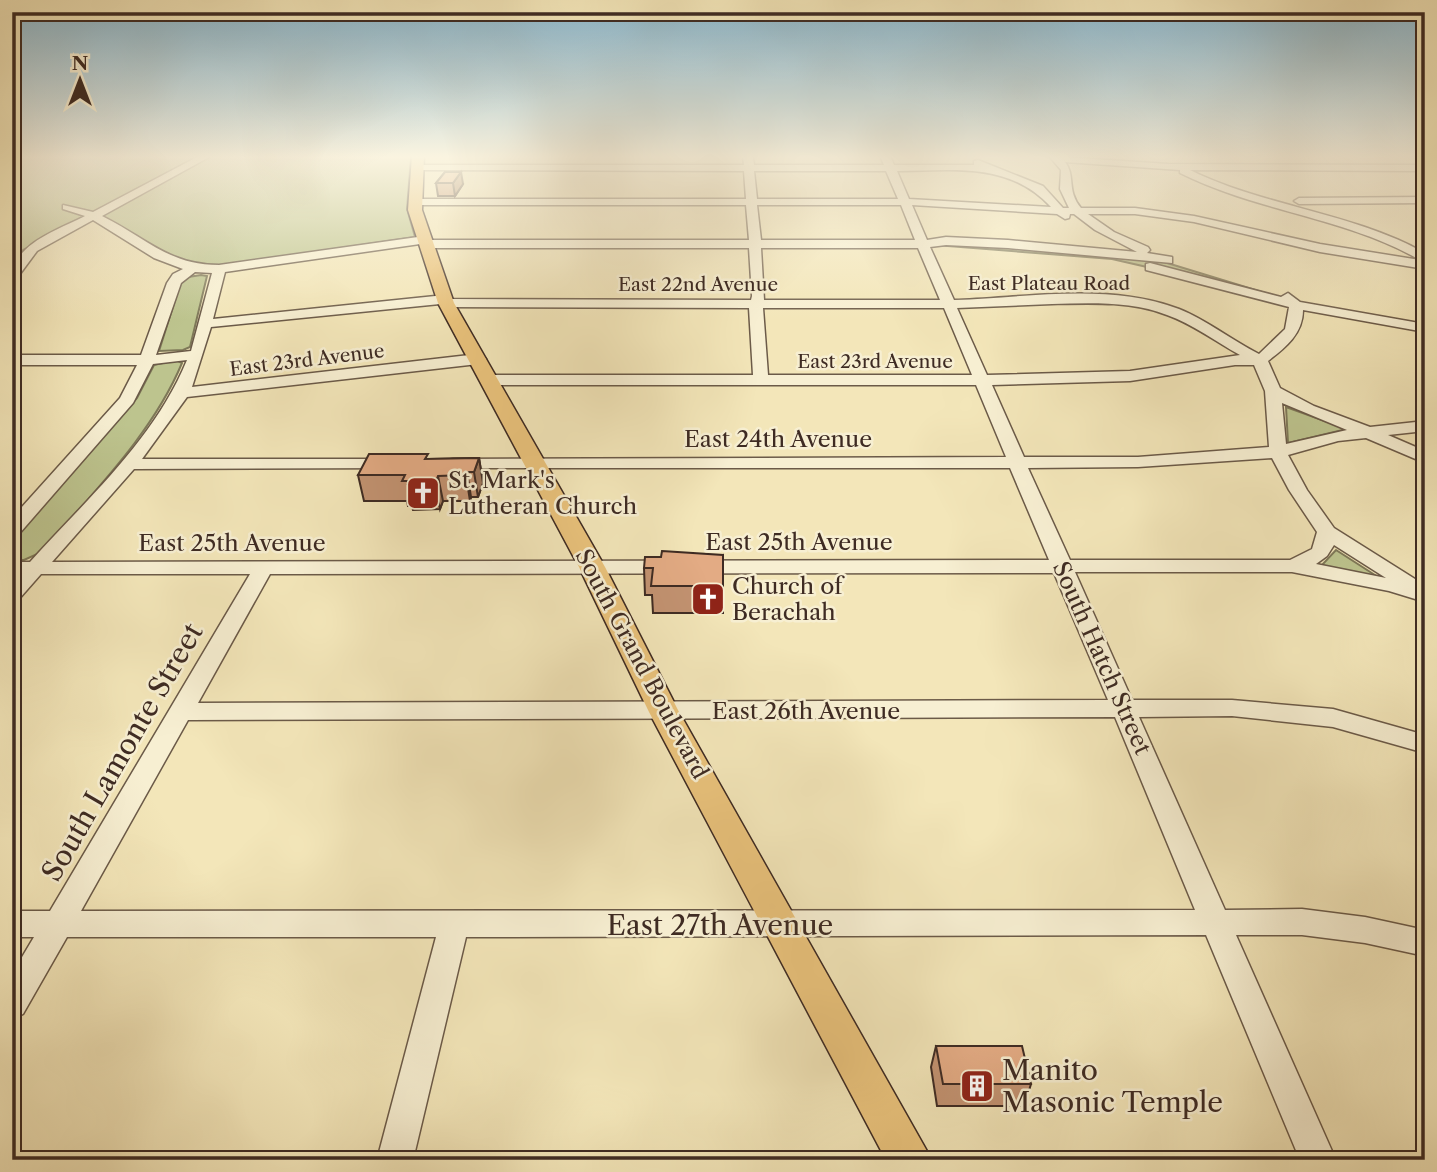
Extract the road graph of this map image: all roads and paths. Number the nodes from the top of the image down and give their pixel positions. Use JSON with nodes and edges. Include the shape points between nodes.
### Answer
{"nodes":[{"id":1,"x":85,"y":211,"type":"edge"},
{"id":2,"x":103,"y":211,"type":"edge"},
{"id":3,"x":416,"y":211,"type":"edge"},
{"id":4,"x":752,"y":211,"type":"edge"},
{"id":5,"x":910,"y":211,"type":"edge"},
{"id":6,"x":1054,"y":211,"type":"edge"},
{"id":7,"x":1058,"y":211,"type":"junction"},
{"id":8,"x":1078,"y":211,"type":"junction"},
{"id":9,"x":1302,"y":211,"type":"edge"},
{"id":10,"x":93,"y":216,"type":"junction"},
{"id":11,"x":551,"y":230,"type":"dead end"},
{"id":12,"x":425,"y":242,"type":"junction"},
{"id":13,"x":552,"y":244,"type":"junction"},
{"id":14,"x":754,"y":244,"type":"junction"},
{"id":15,"x":925,"y":244,"type":"junction"},
{"id":16,"x":1123,"y":253,"type":"junction"},
{"id":17,"x":1425,"y":258,"type":"edge"},
{"id":18,"x":1168,"y":260,"type":"junction"},
{"id":19,"x":1425,"y":265,"type":"edge"},
{"id":20,"x":219,"y":269,"type":"junction"},
{"id":21,"x":190,"y":270,"type":"junction"},
{"id":22,"x":12,"y":275,"type":"edge"},
{"id":23,"x":1284,"y":293,"type":"junction"},
{"id":24,"x":445,"y":301,"type":"junction"},
{"id":25,"x":755,"y":303,"type":"junction"},
{"id":26,"x":949,"y":304,"type":"junction"},
{"id":27,"x":1296,"y":305,"type":"junction"},
{"id":28,"x":1425,"y":319,"type":"edge"},
{"id":29,"x":203,"y":324,"type":"junction"},
{"id":30,"x":1425,"y":328,"type":"edge"},
{"id":31,"x":197,"y":355,"type":"junction"},
{"id":32,"x":12,"y":360,"type":"edge"},
{"id":33,"x":147,"y":360,"type":"junction"},
{"id":34,"x":1260,"y":360,"type":"junction"},
{"id":35,"x":483,"y":370,"type":"junction"},
{"id":36,"x":761,"y":380,"type":"junction"},
{"id":37,"x":982,"y":380,"type":"junction"},
{"id":38,"x":1273,"y":391,"type":"junction"},
{"id":39,"x":182,"y":393,"type":"junction"},
{"id":40,"x":1425,"y":426,"type":"edge"},
{"id":41,"x":1368,"y":432,"type":"junction"},
{"id":42,"x":1278,"y":452,"type":"junction"},
{"id":43,"x":1425,"y":458,"type":"edge"},
{"id":44,"x":1017,"y":463,"type":"junction"},
{"id":45,"x":129,"y":464,"type":"junction"},
{"id":46,"x":413,"y":464,"type":"edge"},
{"id":47,"x":439,"y":464,"type":"edge"},
{"id":48,"x":534,"y":464,"type":"junction"},
{"id":49,"x":12,"y":530,"type":"edge"},
{"id":50,"x":1327,"y":532,"type":"junction"},
{"id":51,"x":1292,"y":566,"type":"junction"},
{"id":52,"x":264,"y":567,"type":"junction"},
{"id":53,"x":592,"y":567,"type":"junction"},
{"id":54,"x":1061,"y":567,"type":"junction"},
{"id":55,"x":12,"y":568,"type":"edge"},
{"id":56,"x":35,"y":568,"type":"junction"},
{"id":57,"x":12,"y":594,"type":"edge"},
{"id":58,"x":1425,"y":595,"type":"edge"},
{"id":59,"x":1126,"y":710,"type":"junction"},
{"id":60,"x":182,"y":712,"type":"junction"},
{"id":61,"x":664,"y":712,"type":"junction"},
{"id":62,"x":1425,"y":744,"type":"edge"},
{"id":63,"x":1216,"y":922,"type":"junction"},
{"id":64,"x":12,"y":924,"type":"edge"},
{"id":65,"x":58,"y":925,"type":"junction"},
{"id":66,"x":454,"y":925,"type":"junction"},
{"id":67,"x":781,"y":925,"type":"junction"},
{"id":68,"x":1425,"y":943,"type":"edge"},
{"id":69,"x":12,"y":1004,"type":"edge"},
{"id":70,"x":395,"y":1160,"type":"edge"},
{"id":71,"x":909,"y":1160,"type":"edge"},
{"id":72,"x":1318,"y":1160,"type":"edge"}],
"edges":[{"from":1,"to":10,"type":"street"},
{"from":2,"to":10,"type":"street"},
{"from":3,"to":12,"type":"main road","name":"South Grand Boulevard"},
{"from":4,"to":14,"type":"street"},
{"from":5,"to":15,"type":"street","name":"South Hatch Street"},
{"from":6,"to":7,"type":"street"},
{"from":7,"to":8,"type":"street"},
{"from":7,"to":16,"type":"street"},
{"from":8,"to":18,"type":"street","via":[[1120,239]]},
{"from":8,"to":19,"type":"street","via":[[1135,211],[1194,219],[1320,248]]},
{"from":9,"to":17,"type":"street","via":[[1364,227]]},
{"from":10,"to":21,"type":"street"},
{"from":10,"to":22,"type":"street","via":[[33,248]]},
{"from":11,"to":13,"type":"street","via":[[556,234]]},
{"from":12,"to":13,"type":"street"},
{"from":12,"to":20,"type":"street"},
{"from":12,"to":24,"type":"main road","name":"South Grand Boulevard"},
{"from":13,"to":14,"type":"street"},
{"from":14,"to":15,"type":"street"},
{"from":14,"to":25,"type":"street","via":[[759,296]]},
{"from":15,"to":16,"type":"street","via":[[1008,243]]},
{"from":15,"to":26,"type":"street","name":"South Hatch Street"},
{"from":15,"to":27,"type":"street","via":[[1150,267]]},
{"from":16,"to":18,"type":"street"},
{"from":18,"to":23,"type":"street"},
{"from":20,"to":21,"type":"street"},
{"from":20,"to":29,"type":"street"},
{"from":21,"to":33,"type":"street","via":[[174,283]]},
{"from":23,"to":27,"type":"street"},
{"from":23,"to":28,"type":"street"},
{"from":24,"to":25,"type":"street","name":"East 22nd Avenue"},
{"from":24,"to":29,"type":"street","name":"East 22nd Avenue"},
{"from":24,"to":35,"type":"main road","name":"South Grand Boulevard"},
{"from":25,"to":26,"type":"street","name":"East 22nd Avenue"},
{"from":25,"to":36,"type":"street"},
{"from":26,"to":34,"type":"street","name":"East Plateau Road","via":[[1102,300],[1156,306],[1199,322]]},
{"from":26,"to":37,"type":"street","name":"South Hatch Street"},
{"from":27,"to":30,"type":"street"},
{"from":27,"to":34,"type":"street","via":[[1296,324],[1290,335]]},
{"from":29,"to":31,"type":"street"},
{"from":31,"to":33,"type":"street"},
{"from":31,"to":39,"type":"street"},
{"from":32,"to":33,"type":"street"},
{"from":33,"to":49,"type":"street","via":[[127,400]]},
{"from":34,"to":37,"type":"street","name":"East 23rd Avenue","via":[[1114,377]]},
{"from":34,"to":38,"type":"street"},
{"from":35,"to":36,"type":"street","name":"East 23rd Avenue"},
{"from":35,"to":39,"type":"street","name":"East 23rd Avenue"},
{"from":35,"to":48,"type":"main road","name":"South Grand Boulevard"},
{"from":36,"to":37,"type":"street","name":"East 23rd Avenue"},
{"from":37,"to":44,"type":"street","name":"South Hatch Street"},
{"from":38,"to":41,"type":"street","via":[[1314,413]]},
{"from":38,"to":42,"type":"street"},
{"from":39,"to":45,"type":"street"},
{"from":40,"to":41,"type":"street","name":"East 24th Avenue"},
{"from":41,"to":42,"type":"street","name":"East 24th Avenue"},
{"from":41,"to":43,"type":"street"},
{"from":42,"to":44,"type":"street","name":"East 24th Avenue","via":[[1138,462]]},
{"from":42,"to":50,"type":"street"},
{"from":44,"to":48,"type":"street","name":"East 24th Avenue"},
{"from":44,"to":54,"type":"street","name":"South Hatch Street"},
{"from":45,"to":46,"type":"street"},
{"from":45,"to":56,"type":"street"},
{"from":47,"to":48,"type":"street","name":"East 24th Avenue"},
{"from":48,"to":53,"type":"main road","name":"South Grand Boulevard"},
{"from":50,"to":51,"type":"street","name":"East 25th Avenue","via":[[1325,548],[1314,559]]},
{"from":50,"to":58,"type":"street"},
{"from":51,"to":54,"type":"street","name":"East 25th Avenue"},
{"from":51,"to":58,"type":"street","name":"East 25th Avenue"},
{"from":52,"to":53,"type":"street","name":"East 25th Avenue"},
{"from":52,"to":56,"type":"street","name":"East 25th Avenue"},
{"from":52,"to":60,"type":"street","name":"South Lamonte Street"},
{"from":53,"to":54,"type":"street","name":"East 25th Avenue"},
{"from":53,"to":61,"type":"main road","name":"South Grand Boulevard"},
{"from":54,"to":59,"type":"street","name":"South Hatch Street"},
{"from":55,"to":56,"type":"street","name":"East 25th Avenue"},
{"from":56,"to":57,"type":"street"},
{"from":59,"to":61,"type":"street","name":"East 26th Avenue"},
{"from":59,"to":62,"type":"street","name":"East 26th Avenue","via":[[1232,708],[1333,718]]},
{"from":59,"to":63,"type":"street","name":"South Hatch Street"},
{"from":60,"to":61,"type":"street","name":"East 26th Avenue"},
{"from":60,"to":65,"type":"street","name":"South Lamonte Street"},
{"from":61,"to":67,"type":"main road","name":"South Grand Boulevard"},
{"from":63,"to":67,"type":"street","name":"East 27th Avenue"},
{"from":63,"to":68,"type":"street","name":"East 27th Avenue","via":[[1302,922]]},
{"from":63,"to":72,"type":"street","name":"South Hatch Street"},
{"from":64,"to":65,"type":"street","name":"East 27th Avenue"},
{"from":65,"to":66,"type":"street","name":"East 27th Avenue"},
{"from":65,"to":69,"type":"street","name":"South Lamonte Street"},
{"from":66,"to":67,"type":"street","name":"East 27th Avenue"},
{"from":66,"to":70,"type":"street"},
{"from":67,"to":71,"type":"main road","name":"South Grand Boulevard"}]}
